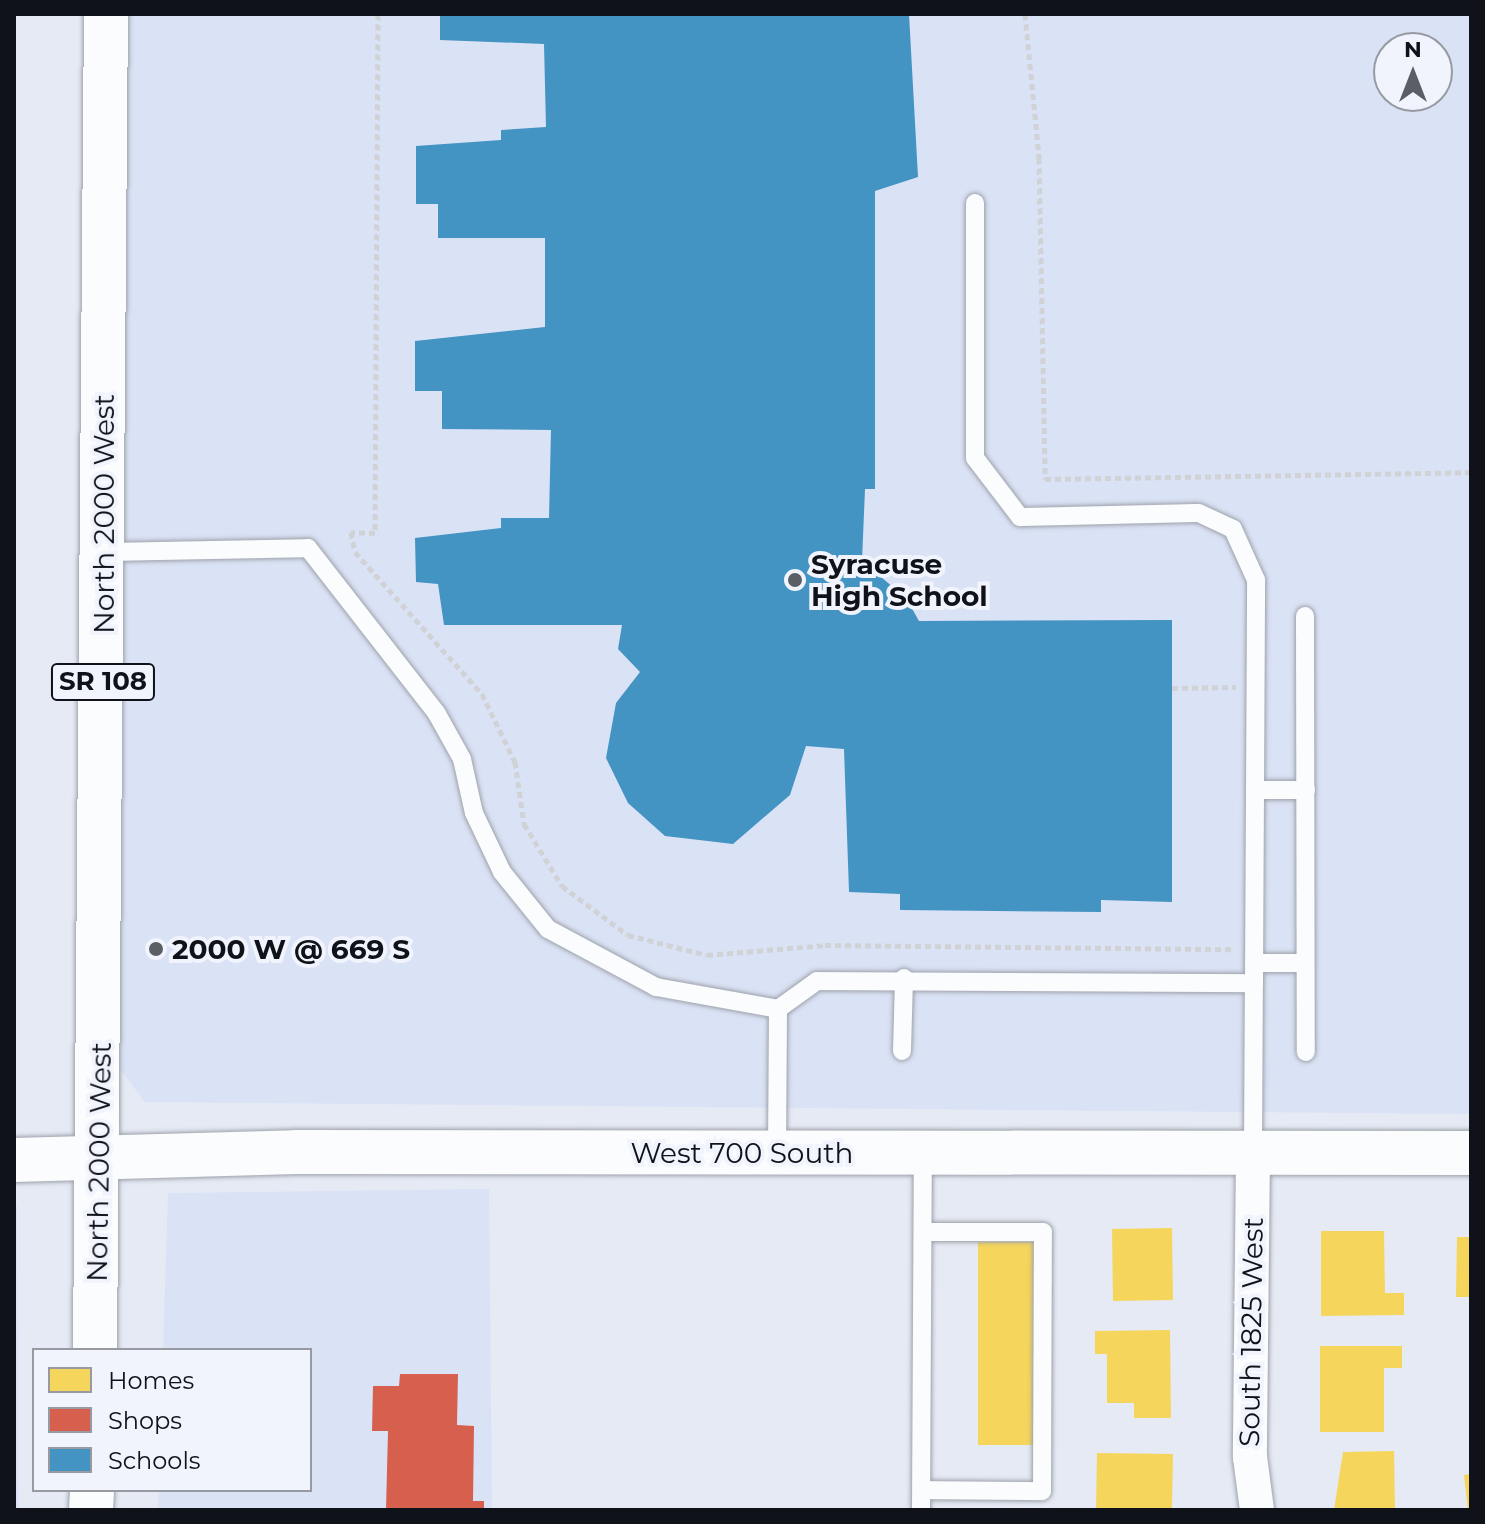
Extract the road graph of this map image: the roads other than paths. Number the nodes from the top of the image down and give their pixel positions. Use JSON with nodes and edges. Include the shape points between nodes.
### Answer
{"nodes":[{"id":1,"x":106,"y":14,"type":"edge"},
{"id":2,"x":975,"y":203,"type":"dead end"},
{"id":3,"x":103,"y":552,"type":"junction"},
{"id":4,"x":1305,"y":616,"type":"dead end"},
{"id":5,"x":1255,"y":790,"type":"junction"},
{"id":6,"x":1306,"y":790,"type":"junction"},
{"id":7,"x":1248,"y":956,"type":"junction"},
{"id":8,"x":1305,"y":963,"type":"junction"},
{"id":9,"x":904,"y":978,"type":"junction"},
{"id":10,"x":1254,"y":983,"type":"junction"},
{"id":11,"x":778,"y":1009,"type":"junction"},
{"id":12,"x":902,"y":1051,"type":"dead end"},
{"id":13,"x":1306,"y":1052,"type":"dead end"},
{"id":14,"x":777,"y":1152,"type":"junction"},
{"id":15,"x":923,"y":1153,"type":"junction"},
{"id":16,"x":1471,"y":1153,"type":"edge"},
{"id":17,"x":1253,"y":1154,"type":"junction"},
{"id":18,"x":14,"y":1160,"type":"edge"},
{"id":19,"x":100,"y":1160,"type":"junction"},
{"id":20,"x":923,"y":1232,"type":"junction"},
{"id":21,"x":95,"y":1348,"type":"edge"},
{"id":22,"x":922,"y":1490,"type":"junction"},
{"id":23,"x":921,"y":1510,"type":"edge"},
{"id":24,"x":1257,"y":1510,"type":"edge"}],
"edges":[{"from":1,"to":3,"type":"street","name":"North 2000 West","number":"SR 108"},
{"from":2,"to":5,"type":"lane","via":[[975,458],[1020,517],[1198,513],[1233,529],[1256,580]]},
{"from":3,"to":11,"type":"lane","via":[[308,548],[437,714],[462,759],[474,813],[502,872],[548,929],[656,987]]},
{"from":3,"to":19,"type":"street","name":"North 2000 West","number":"SR 108"},
{"from":4,"to":6,"type":"lane"},
{"from":5,"to":6,"type":"lane"},
{"from":5,"to":7,"type":"lane"},
{"from":6,"to":8,"type":"lane"},
{"from":7,"to":8,"type":"lane"},
{"from":7,"to":10,"type":"lane"},
{"from":8,"to":13,"type":"lane"},
{"from":9,"to":10,"type":"lane"},
{"from":9,"to":11,"type":"lane","via":[[817,981]]},
{"from":9,"to":12,"type":"lane"},
{"from":10,"to":17,"type":"lane"},
{"from":11,"to":14,"type":"lane"},
{"from":14,"to":15,"type":"street","name":"West 700 South"},
{"from":14,"to":19,"type":"street","name":"West 700 South","via":[[296,1152]]},
{"from":15,"to":17,"type":"street","name":"West 700 South"},
{"from":15,"to":20,"type":"lane"},
{"from":16,"to":17,"type":"street","name":"West 700 South"},
{"from":17,"to":24,"type":"street","name":"South 1825 West","via":[[1250,1457]]},
{"from":18,"to":19,"type":"street","name":"West 700 South"},
{"from":19,"to":21,"type":"street","name":"North 2000 West","number":"SR 108"},
{"from":20,"to":22,"type":"lane"},
{"from":20,"to":22,"type":"lane","via":[[1043,1232],[1043,1248],[1042,1491]]},
{"from":22,"to":23,"type":"lane"}]}
